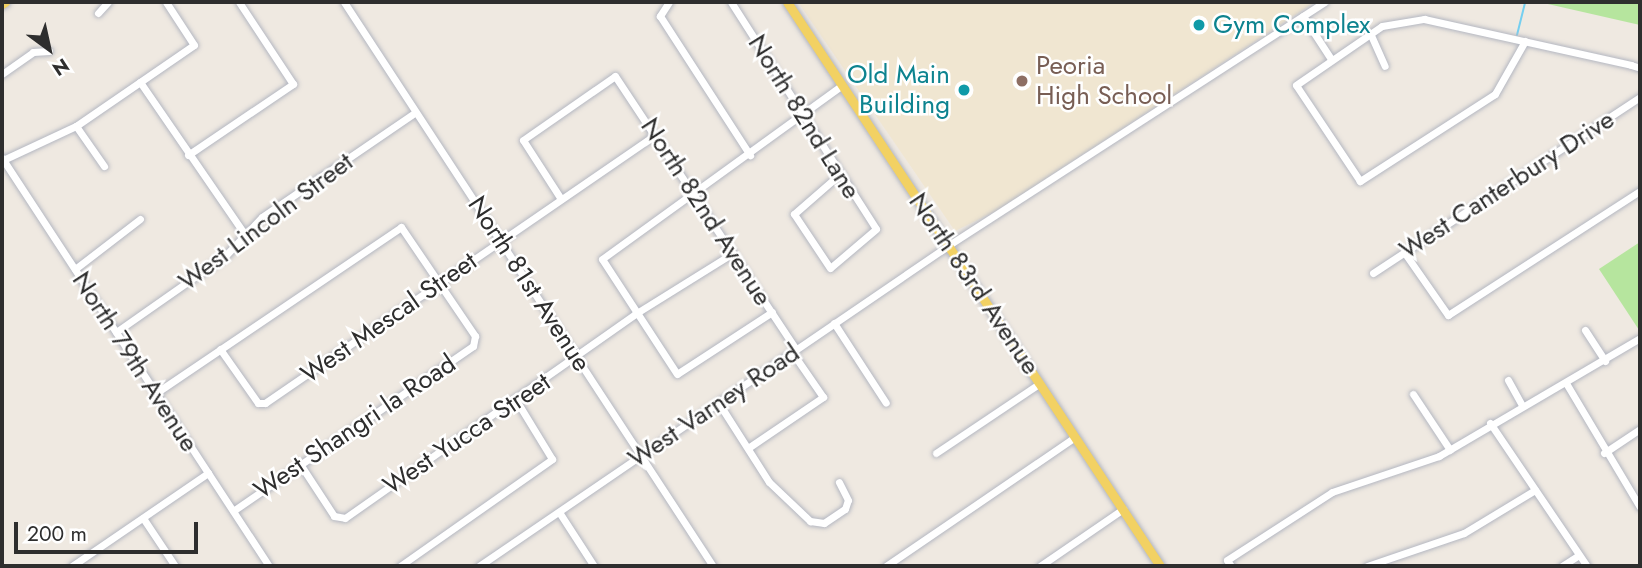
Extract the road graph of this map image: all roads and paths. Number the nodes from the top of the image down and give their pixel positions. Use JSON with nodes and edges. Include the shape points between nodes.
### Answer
{"nodes":[{"id":1,"x":108,"y":2,"type":"edge"},
{"id":2,"x":166,"y":2,"type":"edge"},
{"id":3,"x":239,"y":2,"type":"edge"},
{"id":4,"x":344,"y":2,"type":"edge"},
{"id":5,"x":669,"y":2,"type":"edge"},
{"id":6,"x":731,"y":2,"type":"edge"},
{"id":7,"x":787,"y":2,"type":"edge"},
{"id":8,"x":1324,"y":2,"type":"edge"},
{"id":9,"x":99,"y":13,"type":"dead end"},
{"id":10,"x":1303,"y":16,"type":"junction"},
{"id":11,"x":1370,"y":33,"type":"junction"},
{"id":12,"x":1525,"y":41,"type":"junction"},
{"id":13,"x":49,"y":51,"type":"dead end"},
{"id":14,"x":1331,"y":59,"type":"junction"},
{"id":15,"x":1385,"y":66,"type":"dead end"},
{"id":16,"x":1640,"y":68,"type":"edge"},
{"id":17,"x":2,"y":75,"type":"edge"},
{"id":18,"x":140,"y":82,"type":"junction"},
{"id":19,"x":842,"y":85,"type":"junction"},
{"id":20,"x":1640,"y":97,"type":"edge"},
{"id":21,"x":416,"y":112,"type":"junction"},
{"id":22,"x":802,"y":112,"type":"junction"},
{"id":23,"x":76,"y":126,"type":"junction"},
{"id":24,"x":655,"y":135,"type":"junction"},
{"id":25,"x":188,"y":155,"type":"junction"},
{"id":26,"x":750,"y":155,"type":"junction"},
{"id":27,"x":2,"y":159,"type":"edge"},
{"id":28,"x":104,"y":166,"type":"dead end"},
{"id":29,"x":840,"y":174,"type":"junction"},
{"id":30,"x":1640,"y":191,"type":"edge"},
{"id":31,"x":694,"y":194,"type":"junction"},
{"id":32,"x":561,"y":199,"type":"junction"},
{"id":33,"x":140,"y":219,"type":"dead end"},
{"id":34,"x":244,"y":235,"type":"junction"},
{"id":35,"x":501,"y":241,"type":"junction"},
{"id":36,"x":949,"y":244,"type":"junction"},
{"id":37,"x":1404,"y":252,"type":"junction"},
{"id":38,"x":733,"y":253,"type":"junction"},
{"id":39,"x":75,"y":269,"type":"junction"},
{"id":40,"x":1373,"y":273,"type":"dead end"},
{"id":41,"x":440,"y":284,"type":"junction"},
{"id":42,"x":772,"y":312,"type":"junction"},
{"id":43,"x":635,"y":314,"type":"junction"},
{"id":44,"x":834,"y":324,"type":"junction"},
{"id":45,"x":1585,"y":330,"type":"dead end"},
{"id":46,"x":116,"y":332,"type":"junction"},
{"id":47,"x":1640,"y":338,"type":"edge"},
{"id":48,"x":220,"y":349,"type":"junction"},
{"id":49,"x":794,"y":350,"type":"junction"},
{"id":50,"x":578,"y":359,"type":"junction"},
{"id":51,"x":1605,"y":361,"type":"junction"},
{"id":52,"x":1508,"y":380,"type":"dead end"},
{"id":53,"x":1040,"y":383,"type":"junction"},
{"id":54,"x":1566,"y":383,"type":"junction"},
{"id":55,"x":156,"y":393,"type":"junction"},
{"id":56,"x":1413,"y":394,"type":"dead end"},
{"id":57,"x":516,"y":400,"type":"junction"},
{"id":58,"x":718,"y":402,"type":"junction"},
{"id":59,"x":886,"y":403,"type":"dead end"},
{"id":60,"x":1522,"y":405,"type":"junction"},
{"id":61,"x":1490,"y":423,"type":"junction"},
{"id":62,"x":1640,"y":429,"type":"edge"},
{"id":63,"x":1075,"y":437,"type":"junction"},
{"id":64,"x":747,"y":448,"type":"junction"},
{"id":65,"x":1450,"y":450,"type":"junction"},
{"id":66,"x":936,"y":453,"type":"dead end"},
{"id":67,"x":1604,"y":453,"type":"junction"},
{"id":68,"x":641,"y":456,"type":"junction"},
{"id":69,"x":300,"y":464,"type":"junction"},
{"id":70,"x":208,"y":473,"type":"junction"},
{"id":71,"x":839,"y":482,"type":"dead end"},
{"id":72,"x":1535,"y":490,"type":"junction"},
{"id":73,"x":1640,"y":507,"type":"edge"},
{"id":74,"x":1123,"y":509,"type":"junction"},
{"id":75,"x":233,"y":511,"type":"junction"},
{"id":76,"x":559,"y":512,"type":"junction"},
{"id":77,"x":143,"y":518,"type":"junction"},
{"id":78,"x":1579,"y":555,"type":"junction"},
{"id":79,"x":1229,"y":563,"type":"edge"},
{"id":80,"x":1044,"y":565,"type":"edge"},
{"id":81,"x":72,"y":566,"type":"edge"},
{"id":82,"x":175,"y":566,"type":"edge"},
{"id":83,"x":269,"y":566,"type":"edge"},
{"id":84,"x":400,"y":566,"type":"edge"},
{"id":85,"x":479,"y":566,"type":"edge"},
{"id":86,"x":594,"y":566,"type":"edge"},
{"id":87,"x":713,"y":566,"type":"edge"},
{"id":88,"x":886,"y":566,"type":"edge"},
{"id":89,"x":1160,"y":566,"type":"edge"},
{"id":90,"x":1367,"y":566,"type":"edge"},
{"id":91,"x":1562,"y":566,"type":"edge"},
{"id":92,"x":1587,"y":566,"type":"edge"}],
"edges":[{"from":1,"to":9,"type":"street"},
{"from":2,"to":18,"type":"street","via":[[194,45]]},
{"from":3,"to":25,"type":"street","via":[[293,84]]},
{"from":4,"to":21,"type":"street","name":"North 81st Avenue"},
{"from":5,"to":26,"type":"street","via":[[658,11]]},
{"from":6,"to":22,"type":"street","name":"North 82nd Lane"},
{"from":7,"to":19,"type":"main road","name":"North 83rd Avenue"},
{"from":8,"to":10,"type":"street","name":"West Varney Road"},
{"from":10,"to":14,"type":"street"},
{"from":10,"to":36,"type":"street","name":"West Varney Road"},
{"from":11,"to":12,"type":"street","via":[[1393,22],[1424,19]]},
{"from":11,"to":14,"type":"street"},
{"from":11,"to":15,"type":"street"},
{"from":12,"to":14,"type":"street","via":[[1509,76],[1489,99],[1360,181],[1296,85]]},
{"from":12,"to":16,"type":"street"},
{"from":13,"to":17,"type":"street","via":[[33,52]]},
{"from":18,"to":23,"type":"street"},
{"from":18,"to":25,"type":"street"},
{"from":19,"to":22,"type":"street"},
{"from":19,"to":36,"type":"main road","name":"North 83rd Avenue"},
{"from":20,"to":37,"type":"street","name":"West Canterbury Drive"},
{"from":21,"to":34,"type":"street","name":"West Lincoln Street"},
{"from":21,"to":35,"type":"street","name":"North 81st Avenue"},
{"from":22,"to":26,"type":"street"},
{"from":22,"to":29,"type":"street","name":"North 82nd Lane"},
{"from":23,"to":27,"type":"street"},
{"from":23,"to":28,"type":"street"},
{"from":24,"to":31,"type":"street","name":"North 82nd Avenue"},
{"from":24,"to":32,"type":"street","name":"West Mescal Street"},
{"from":24,"to":32,"type":"street","name":"North 82nd Avenue","via":[[615,76],[523,140]]},
{"from":25,"to":34,"type":"street"},
{"from":26,"to":31,"type":"street"},
{"from":27,"to":39,"type":"street","name":"North 79th Avenue"},
{"from":29,"to":29,"type":"street","name":"North 82nd Lane","via":[[794,214],[830,268],[876,233]]},
{"from":30,"to":37,"type":"street","via":[[1448,316]]},
{"from":31,"to":38,"type":"street","name":"North 82nd Avenue"},
{"from":31,"to":43,"type":"street","via":[[602,258]]},
{"from":32,"to":35,"type":"street","name":"West Mescal Street"},
{"from":33,"to":39,"type":"street"},
{"from":34,"to":46,"type":"street","name":"West Lincoln Street"},
{"from":35,"to":41,"type":"street","name":"West Mescal Street"},
{"from":35,"to":50,"type":"street","name":"North 81st Avenue"},
{"from":36,"to":44,"type":"street","name":"West Varney Road"},
{"from":36,"to":53,"type":"main road","name":"North 83rd Avenue"},
{"from":37,"to":40,"type":"street","name":"West Canterbury Drive"},
{"from":38,"to":42,"type":"street","name":"North 82nd Avenue"},
{"from":38,"to":43,"type":"street","name":"West Yucca Street"},
{"from":39,"to":46,"type":"street","name":"North 79th Avenue"},
{"from":41,"to":48,"type":"street","name":"West Mescal Street","via":[[261,405]]},
{"from":41,"to":48,"type":"street","via":[[401,227]]},
{"from":41,"to":69,"type":"street","name":"West Shangri la Road","via":[[477,342]]},
{"from":42,"to":43,"type":"street","via":[[677,374]]},
{"from":42,"to":49,"type":"street","name":"North 82nd Avenue"},
{"from":43,"to":50,"type":"street","name":"West Yucca Street"},
{"from":44,"to":49,"type":"street","name":"West Varney Road"},
{"from":44,"to":59,"type":"street"},
{"from":45,"to":51,"type":"street"},
{"from":46,"to":55,"type":"street","name":"North 79th Avenue"},
{"from":47,"to":51,"type":"street"},
{"from":48,"to":55,"type":"street"},
{"from":49,"to":58,"type":"street","name":"West Varney Road"},
{"from":49,"to":64,"type":"street","name":"North 82nd Avenue","via":[[823,397]]},
{"from":50,"to":57,"type":"street","name":"West Yucca Street"},
{"from":50,"to":68,"type":"street","name":"North 81st Avenue"},
{"from":51,"to":54,"type":"street"},
{"from":52,"to":60,"type":"street"},
{"from":53,"to":63,"type":"main road","name":"North 83rd Avenue"},
{"from":53,"to":66,"type":"street"},
{"from":54,"to":60,"type":"street"},
{"from":54,"to":67,"type":"street"},
{"from":55,"to":70,"type":"street","name":"North 79th Avenue"},
{"from":56,"to":65,"type":"street"},
{"from":57,"to":69,"type":"street","name":"West Yucca Street","via":[[339,520]]},
{"from":57,"to":84,"type":"street","via":[[552,459]]},
{"from":58,"to":64,"type":"street"},
{"from":58,"to":68,"type":"street","name":"West Varney Road"},
{"from":60,"to":61,"type":"street"},
{"from":61,"to":65,"type":"street"},
{"from":61,"to":72,"type":"street"},
{"from":62,"to":67,"type":"street"},
{"from":63,"to":74,"type":"main road","name":"North 83rd Avenue"},
{"from":63,"to":88,"type":"street"},
{"from":64,"to":71,"type":"street","via":[[775,489],[817,524],[848,505]]},
{"from":65,"to":79,"type":"street","via":[[1332,492]]},
{"from":67,"to":73,"type":"street"},
{"from":68,"to":76,"type":"street","name":"West Varney Road"},
{"from":68,"to":87,"type":"street","name":"North 81st Avenue"},
{"from":69,"to":75,"type":"street","name":"West Shangri la Road"},
{"from":70,"to":75,"type":"street","name":"North 79th Avenue"},
{"from":70,"to":77,"type":"street"},
{"from":72,"to":78,"type":"street"},
{"from":72,"to":90,"type":"street","via":[[1464,533]]},
{"from":74,"to":80,"type":"street"},
{"from":74,"to":89,"type":"main road","name":"North 83rd Avenue"},
{"from":75,"to":83,"type":"street","name":"North 79th Avenue"},
{"from":76,"to":85,"type":"street","name":"West Varney Road"},
{"from":76,"to":86,"type":"street"},
{"from":77,"to":81,"type":"street"},
{"from":77,"to":82,"type":"street"},
{"from":78,"to":91,"type":"street"},
{"from":78,"to":92,"type":"street"}]}
